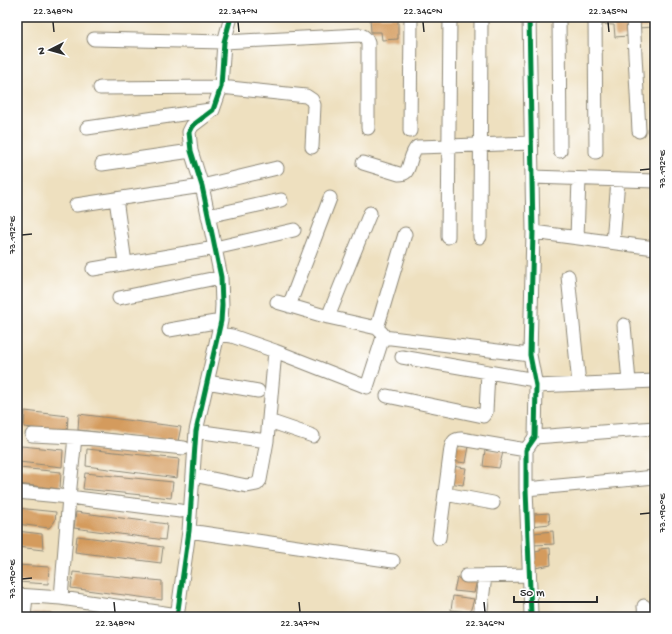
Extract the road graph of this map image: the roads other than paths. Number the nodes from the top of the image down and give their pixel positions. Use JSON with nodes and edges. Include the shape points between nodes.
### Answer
{"nodes":[{"id":1,"x":231,"y":17,"type":"edge"},
{"id":2,"x":410,"y":17,"type":"edge"},
{"id":3,"x":450,"y":17,"type":"edge"},
{"id":4,"x":481,"y":17,"type":"edge"},
{"id":5,"x":529,"y":17,"type":"edge"},
{"id":6,"x":559,"y":17,"type":"edge"},
{"id":7,"x":595,"y":17,"type":"edge"},
{"id":8,"x":634,"y":17,"type":"edge"},
{"id":9,"x":94,"y":39,"type":"dead end"},
{"id":10,"x":224,"y":42,"type":"junction"},
{"id":11,"x":221,"y":87,"type":"junction"},
{"id":12,"x":100,"y":88,"type":"dead end"},
{"id":13,"x":212,"y":110,"type":"junction"},
{"id":14,"x":87,"y":128,"type":"dead end"},
{"id":15,"x":368,"y":128,"type":"dead end"},
{"id":16,"x":410,"y":131,"type":"dead end"},
{"id":17,"x":639,"y":131,"type":"dead end"},
{"id":18,"x":531,"y":143,"type":"junction"},
{"id":19,"x":480,"y":144,"type":"junction"},
{"id":20,"x":312,"y":146,"type":"dead end"},
{"id":21,"x":449,"y":146,"type":"junction"},
{"id":22,"x":191,"y":151,"type":"junction"},
{"id":23,"x":560,"y":151,"type":"dead end"},
{"id":24,"x":596,"y":152,"type":"dead end"},
{"id":25,"x":363,"y":163,"type":"dead end"},
{"id":26,"x":102,"y":164,"type":"dead end"},
{"id":27,"x":277,"y":168,"type":"dead end"},
{"id":28,"x":532,"y":177,"type":"junction"},
{"id":29,"x":579,"y":179,"type":"junction"},
{"id":30,"x":618,"y":180,"type":"junction"},
{"id":31,"x":655,"y":181,"type":"edge"},
{"id":32,"x":202,"y":186,"type":"junction"},
{"id":33,"x":330,"y":198,"type":"dead end"},
{"id":34,"x":116,"y":199,"type":"junction"},
{"id":35,"x":281,"y":200,"type":"dead end"},
{"id":36,"x":76,"y":205,"type":"dead end"},
{"id":37,"x":370,"y":213,"type":"dead end"},
{"id":38,"x":208,"y":216,"type":"junction"},
{"id":39,"x":294,"y":230,"type":"dead end"},
{"id":40,"x":533,"y":232,"type":"junction"},
{"id":41,"x":405,"y":234,"type":"dead end"},
{"id":42,"x":448,"y":236,"type":"dead end"},
{"id":43,"x":480,"y":237,"type":"dead end"},
{"id":44,"x":577,"y":238,"type":"junction"},
{"id":45,"x":613,"y":242,"type":"junction"},
{"id":46,"x":215,"y":248,"type":"junction"},
{"id":47,"x":655,"y":248,"type":"edge"},
{"id":48,"x":124,"y":264,"type":"junction"},
{"id":49,"x":93,"y":269,"type":"dead end"},
{"id":50,"x":568,"y":276,"type":"dead end"},
{"id":51,"x":221,"y":277,"type":"junction"},
{"id":52,"x":119,"y":298,"type":"dead end"},
{"id":53,"x":328,"y":317,"type":"junction"},
{"id":54,"x":221,"y":321,"type":"junction"},
{"id":55,"x":624,"y":325,"type":"dead end"},
{"id":56,"x":168,"y":330,"type":"dead end"},
{"id":57,"x":380,"y":333,"type":"junction"},
{"id":58,"x":218,"y":334,"type":"junction"},
{"id":59,"x":275,"y":350,"type":"junction"},
{"id":60,"x":530,"y":355,"type":"junction"},
{"id":61,"x":402,"y":357,"type":"dead end"},
{"id":62,"x":488,"y":372,"type":"junction"},
{"id":63,"x":655,"y":381,"type":"edge"},
{"id":64,"x":207,"y":382,"type":"junction"},
{"id":65,"x":629,"y":382,"type":"junction"},
{"id":66,"x":536,"y":383,"type":"junction"},
{"id":67,"x":579,"y":384,"type":"junction"},
{"id":68,"x":258,"y":391,"type":"dead end"},
{"id":69,"x":387,"y":396,"type":"dead end"},
{"id":70,"x":269,"y":421,"type":"junction"},
{"id":71,"x":655,"y":428,"type":"edge"},
{"id":72,"x":196,"y":431,"type":"junction"},
{"id":73,"x":32,"y":434,"type":"dead end"},
{"id":74,"x":313,"y":436,"type":"dead end"},
{"id":75,"x":75,"y":437,"type":"junction"},
{"id":76,"x":535,"y":437,"type":"junction"},
{"id":77,"x":267,"y":441,"type":"junction"},
{"id":78,"x":184,"y":448,"type":"dead end"},
{"id":79,"x":526,"y":450,"type":"junction"},
{"id":80,"x":193,"y":475,"type":"junction"},
{"id":81,"x":655,"y":477,"type":"edge"},
{"id":82,"x":526,"y":489,"type":"junction"},
{"id":83,"x":17,"y":492,"type":"edge"},
{"id":84,"x":445,"y":494,"type":"junction"},
{"id":85,"x":69,"y":498,"type":"junction"},
{"id":86,"x":493,"y":503,"type":"dead end"},
{"id":87,"x":180,"y":511,"type":"dead end"},
{"id":88,"x":189,"y":531,"type":"junction"},
{"id":89,"x":439,"y":538,"type":"dead end"},
{"id":90,"x":393,"y":561,"type":"dead end"},
{"id":91,"x":530,"y":575,"type":"junction"},
{"id":92,"x":466,"y":576,"type":"dead end"},
{"id":93,"x":485,"y":576,"type":"junction"},
{"id":94,"x":22,"y":596,"type":"edge"},
{"id":95,"x":61,"y":598,"type":"junction"},
{"id":96,"x":531,"y":614,"type":"dead end"},
{"id":97,"x":178,"y":616,"type":"edge"},
{"id":98,"x":24,"y":617,"type":"edge"},
{"id":99,"x":480,"y":617,"type":"edge"}],
"edges":[{"from":1,"to":10,"type":"street"},
{"from":2,"to":16,"type":"street"},
{"from":3,"to":21,"type":"street"},
{"from":4,"to":19,"type":"street"},
{"from":5,"to":18,"type":"street"},
{"from":6,"to":23,"type":"street"},
{"from":7,"to":24,"type":"street"},
{"from":8,"to":17,"type":"street"},
{"from":9,"to":10,"type":"street"},
{"from":10,"to":11,"type":"street"},
{"from":10,"to":15,"type":"street","via":[[364,36],[368,43]]},
{"from":11,"to":12,"type":"street"},
{"from":11,"to":13,"type":"street"},
{"from":11,"to":20,"type":"street","via":[[306,96],[314,105]]},
{"from":13,"to":14,"type":"street"},
{"from":13,"to":22,"type":"street","via":[[192,126],[189,132]]},
{"from":18,"to":19,"type":"street"},
{"from":18,"to":28,"type":"street"},
{"from":19,"to":21,"type":"street"},
{"from":19,"to":43,"type":"street"},
{"from":21,"to":25,"type":"street","via":[[417,147],[403,174]]},
{"from":21,"to":42,"type":"street"},
{"from":22,"to":26,"type":"street"},
{"from":22,"to":32,"type":"street"},
{"from":27,"to":32,"type":"street"},
{"from":28,"to":29,"type":"street"},
{"from":28,"to":40,"type":"street"},
{"from":29,"to":30,"type":"street"},
{"from":29,"to":44,"type":"street"},
{"from":30,"to":31,"type":"street"},
{"from":30,"to":45,"type":"street"},
{"from":32,"to":34,"type":"street"},
{"from":32,"to":38,"type":"street"},
{"from":33,"to":53,"type":"street","via":[[283,304]]},
{"from":34,"to":36,"type":"street"},
{"from":34,"to":48,"type":"street"},
{"from":35,"to":38,"type":"street"},
{"from":37,"to":53,"type":"street"},
{"from":38,"to":46,"type":"street"},
{"from":39,"to":46,"type":"street"},
{"from":40,"to":44,"type":"street"},
{"from":40,"to":60,"type":"street"},
{"from":41,"to":57,"type":"street"},
{"from":44,"to":45,"type":"street"},
{"from":45,"to":47,"type":"street"},
{"from":46,"to":48,"type":"street"},
{"from":46,"to":51,"type":"street"},
{"from":48,"to":49,"type":"street"},
{"from":50,"to":67,"type":"street"},
{"from":51,"to":52,"type":"street"},
{"from":51,"to":54,"type":"street"},
{"from":53,"to":57,"type":"street"},
{"from":54,"to":56,"type":"street"},
{"from":54,"to":58,"type":"street"},
{"from":55,"to":65,"type":"street"},
{"from":57,"to":59,"type":"street","via":[[367,387]]},
{"from":57,"to":60,"type":"street"},
{"from":58,"to":59,"type":"street"},
{"from":58,"to":64,"type":"street"},
{"from":59,"to":70,"type":"street"},
{"from":60,"to":66,"type":"street"},
{"from":61,"to":62,"type":"street"},
{"from":62,"to":66,"type":"street"},
{"from":62,"to":69,"type":"street","via":[[486,412],[483,416]]},
{"from":63,"to":65,"type":"street"},
{"from":64,"to":68,"type":"street"},
{"from":64,"to":72,"type":"street"},
{"from":65,"to":67,"type":"street"},
{"from":66,"to":67,"type":"street"},
{"from":66,"to":76,"type":"street"},
{"from":70,"to":74,"type":"street"},
{"from":70,"to":77,"type":"street"},
{"from":71,"to":76,"type":"street"},
{"from":72,"to":77,"type":"street"},
{"from":72,"to":80,"type":"street"},
{"from":73,"to":75,"type":"street"},
{"from":75,"to":78,"type":"street"},
{"from":75,"to":85,"type":"street"},
{"from":76,"to":79,"type":"street"},
{"from":77,"to":80,"type":"street","via":[[260,480],[257,484],[247,486]]},
{"from":79,"to":82,"type":"street"},
{"from":79,"to":84,"type":"street","via":[[456,439],[451,448]]},
{"from":80,"to":88,"type":"street"},
{"from":81,"to":82,"type":"street"},
{"from":82,"to":91,"type":"street"},
{"from":83,"to":85,"type":"street"},
{"from":84,"to":86,"type":"street"},
{"from":84,"to":89,"type":"street"},
{"from":85,"to":87,"type":"street"},
{"from":85,"to":95,"type":"street"},
{"from":88,"to":90,"type":"street"},
{"from":88,"to":97,"type":"street"},
{"from":91,"to":93,"type":"street"},
{"from":91,"to":96,"type":"street"},
{"from":92,"to":93,"type":"street"},
{"from":93,"to":99,"type":"street"},
{"from":94,"to":95,"type":"street"},
{"from":94,"to":98,"type":"street"},
{"from":95,"to":97,"type":"street"}]}
